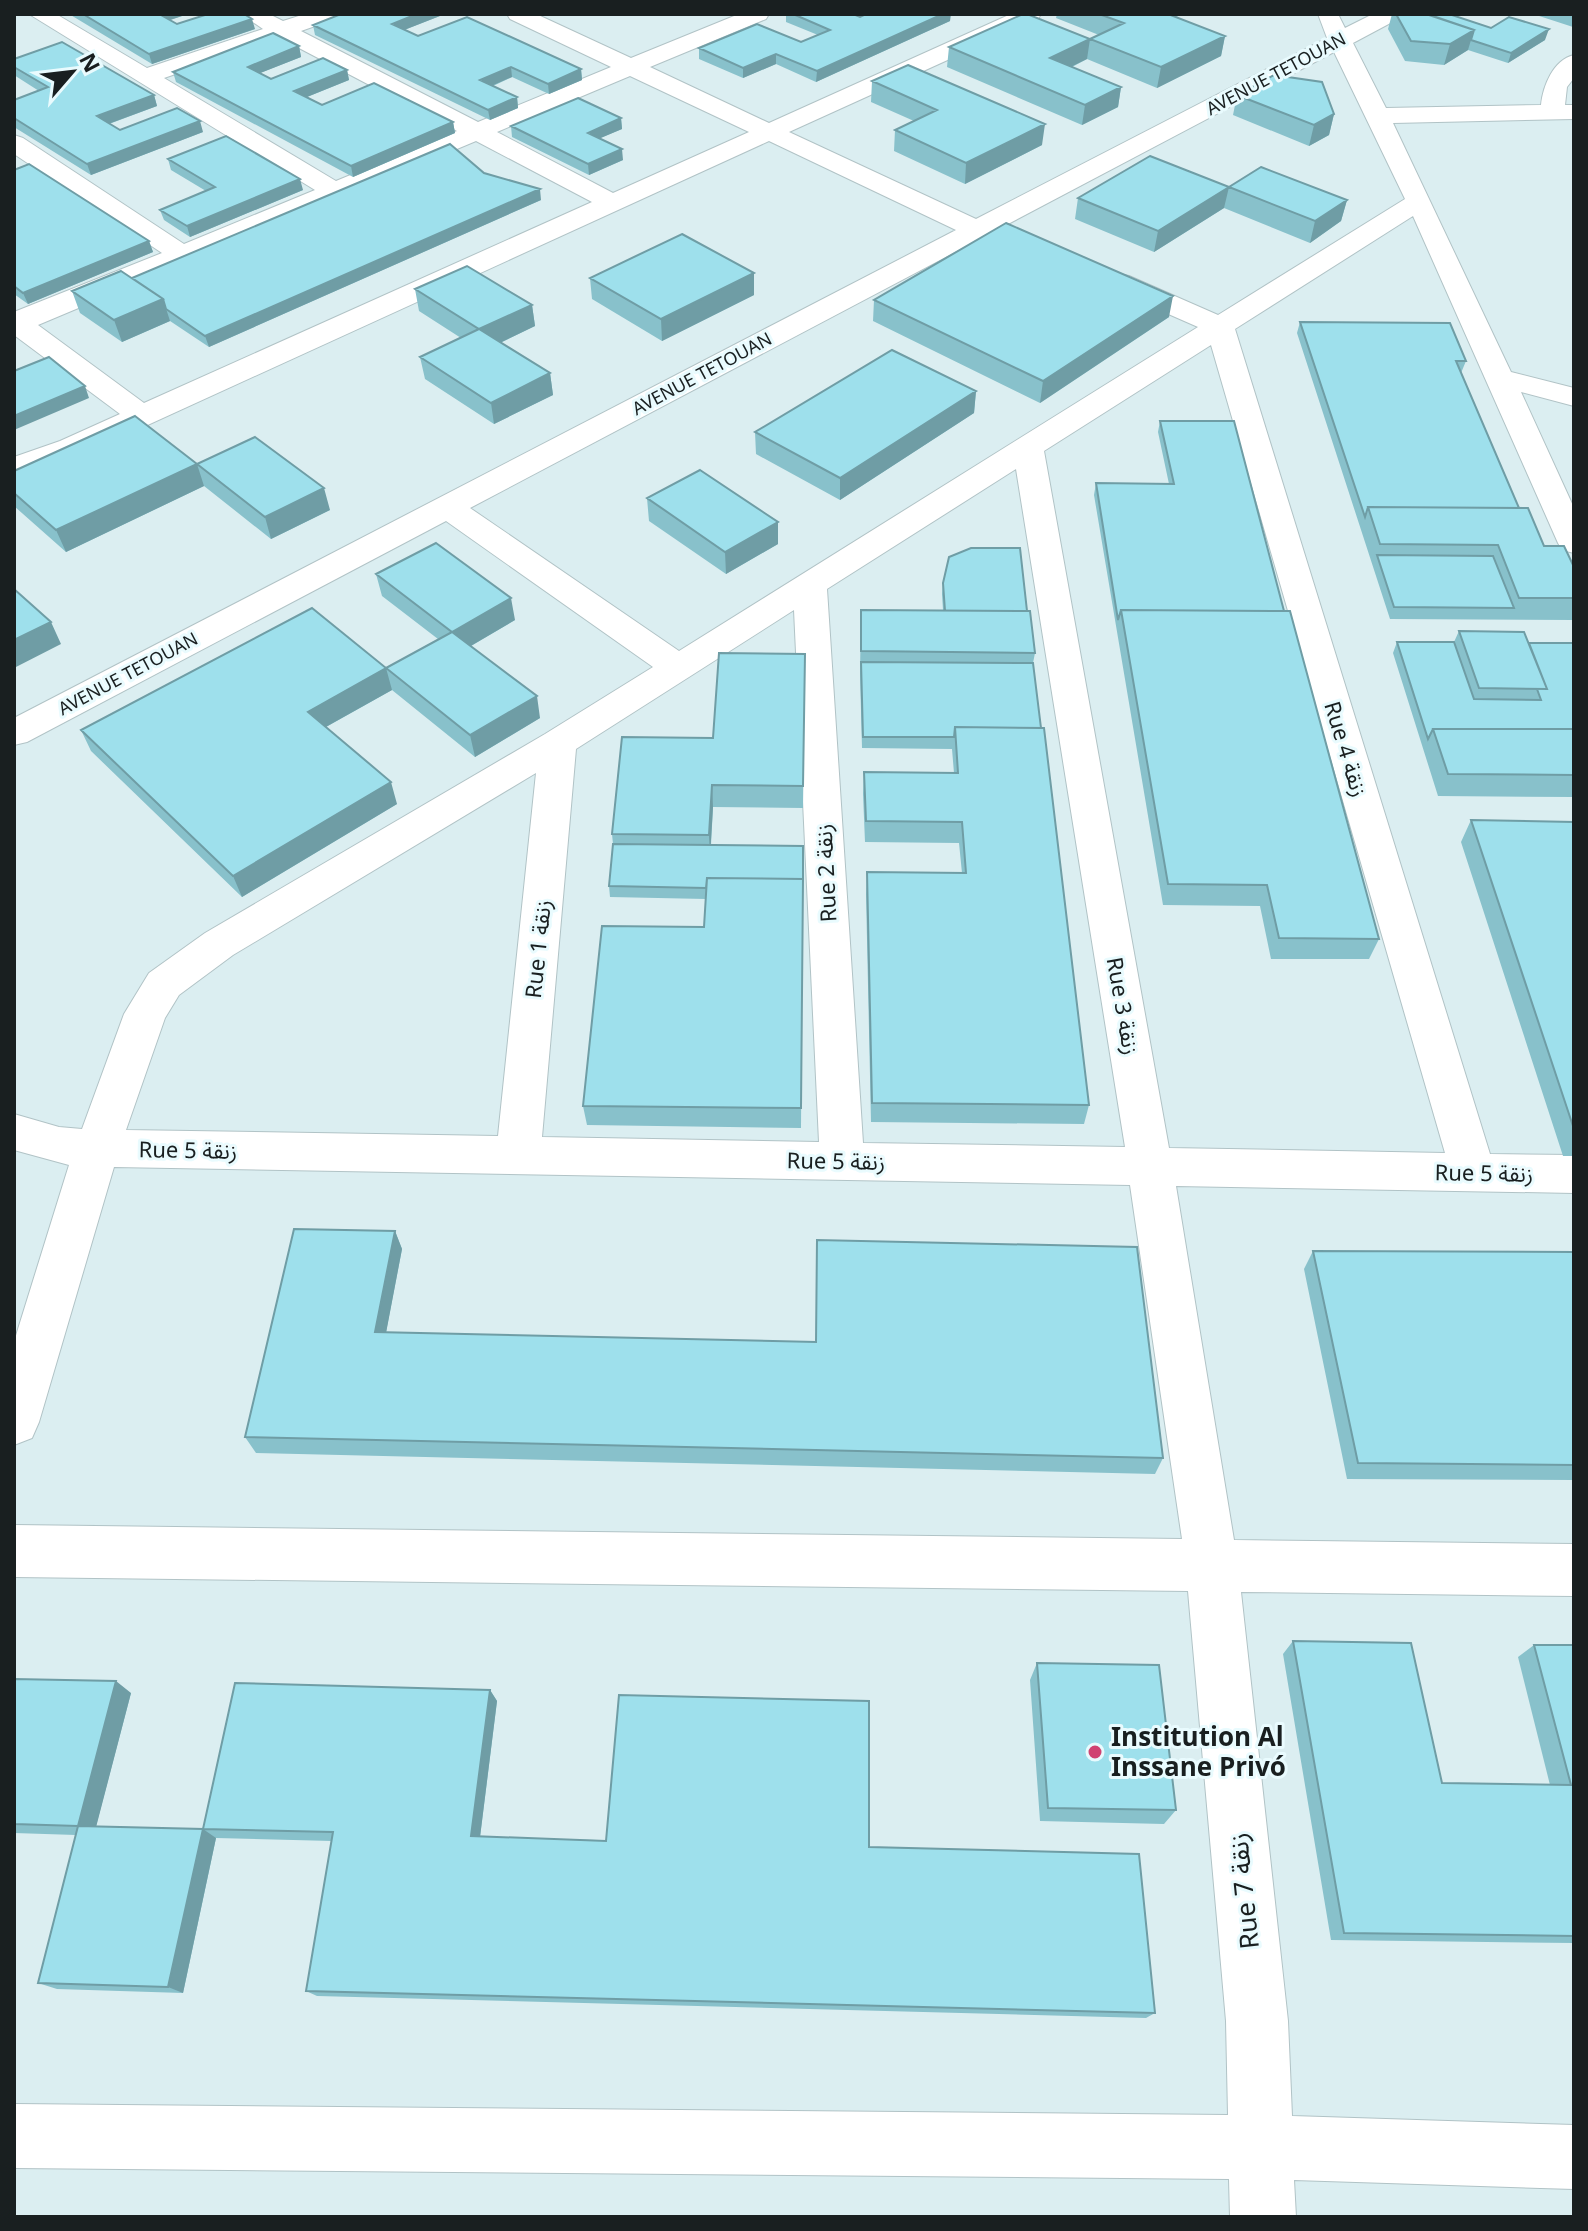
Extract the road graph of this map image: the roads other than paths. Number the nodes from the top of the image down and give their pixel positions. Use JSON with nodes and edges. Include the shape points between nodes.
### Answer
{"nodes":[{"id":1,"x":40,"y":14,"type":"edge"},
{"id":2,"x":252,"y":14,"type":"edge"},
{"id":3,"x":327,"y":14,"type":"edge"},
{"id":4,"x":518,"y":14,"type":"edge"},
{"id":5,"x":758,"y":14,"type":"edge"},
{"id":6,"x":1030,"y":14,"type":"edge"},
{"id":7,"x":1390,"y":14,"type":"edge"},
{"id":8,"x":1333,"y":28,"type":"edge"},
{"id":9,"x":282,"y":29,"type":"junction"},
{"id":10,"x":1574,"y":62,"type":"edge"},
{"id":11,"x":630,"y":68,"type":"junction"},
{"id":12,"x":145,"y":77,"type":"junction"},
{"id":13,"x":1563,"y":112,"type":"edge"},
{"id":14,"x":1378,"y":116,"type":"junction"},
{"id":15,"x":476,"y":132,"type":"junction"},
{"id":16,"x":768,"y":133,"type":"junction"},
{"id":17,"x":14,"y":143,"type":"edge"},
{"id":18,"x":335,"y":191,"type":"junction"},
{"id":19,"x":1419,"y":201,"type":"junction"},
{"id":20,"x":613,"y":203,"type":"junction"},
{"id":21,"x":983,"y":227,"type":"junction"},
{"id":22,"x":1017,"y":237,"type":"edge"},
{"id":23,"x":182,"y":255,"type":"junction"},
{"id":24,"x":1090,"y":269,"type":"edge"},
{"id":25,"x":15,"y":323,"type":"edge"},
{"id":26,"x":1220,"y":326,"type":"junction"},
{"id":27,"x":1499,"y":378,"type":"junction"},
{"id":28,"x":1574,"y":397,"type":"edge"},
{"id":29,"x":142,"y":416,"type":"junction"},
{"id":30,"x":1028,"y":447,"type":"junction"},
{"id":31,"x":14,"y":468,"type":"edge"},
{"id":32,"x":447,"y":507,"type":"junction"},
{"id":33,"x":1574,"y":543,"type":"edge"},
{"id":34,"x":810,"y":585,"type":"junction"},
{"id":35,"x":678,"y":667,"type":"junction"},
{"id":36,"x":14,"y":733,"type":"edge"},
{"id":37,"x":558,"y":743,"type":"junction"},
{"id":38,"x":14,"y":1132,"type":"edge"},
{"id":39,"x":97,"y":1148,"type":"junction"},
{"id":40,"x":518,"y":1155,"type":"junction"},
{"id":41,"x":842,"y":1162,"type":"junction"},
{"id":42,"x":1150,"y":1165,"type":"junction"},
{"id":43,"x":1473,"y":1172,"type":"junction"},
{"id":44,"x":1574,"y":1174,"type":"edge"},
{"id":45,"x":14,"y":1422,"type":"edge"},
{"id":46,"x":14,"y":1551,"type":"edge"},
{"id":47,"x":1212,"y":1566,"type":"junction"},
{"id":48,"x":1574,"y":1570,"type":"edge"},
{"id":49,"x":14,"y":2136,"type":"edge"},
{"id":50,"x":1262,"y":2147,"type":"junction"},
{"id":51,"x":1574,"y":2157,"type":"edge"},
{"id":52,"x":1263,"y":2217,"type":"edge"}],
"edges":[{"from":1,"to":12,"type":"street"},
{"from":2,"to":9,"type":"street"},
{"from":3,"to":9,"type":"street"},
{"from":4,"to":11,"type":"street"},
{"from":5,"to":11,"type":"street"},
{"from":6,"to":16,"type":"street"},
{"from":7,"to":8,"type":"street","name":"AVENUE TETOUAN"},
{"from":8,"to":14,"type":"street"},
{"from":8,"to":21,"type":"street","name":"AVENUE TETOUAN"},
{"from":9,"to":12,"type":"street"},
{"from":9,"to":15,"type":"street"},
{"from":10,"to":13,"type":"street","via":[[1555,86]]},
{"from":11,"to":15,"type":"street"},
{"from":11,"to":16,"type":"street"},
{"from":12,"to":18,"type":"street"},
{"from":13,"to":14,"type":"street"},
{"from":14,"to":19,"type":"street"},
{"from":15,"to":18,"type":"street"},
{"from":15,"to":20,"type":"street"},
{"from":16,"to":20,"type":"street"},
{"from":16,"to":21,"type":"street"},
{"from":17,"to":23,"type":"street"},
{"from":18,"to":23,"type":"street"},
{"from":19,"to":26,"type":"street"},
{"from":19,"to":27,"type":"street"},
{"from":20,"to":29,"type":"street"},
{"from":21,"to":22,"type":"street"},
{"from":21,"to":32,"type":"street","name":"AVENUE TETOUAN"},
{"from":23,"to":25,"type":"street"},
{"from":24,"to":26,"type":"street"},
{"from":25,"to":29,"type":"street"},
{"from":26,"to":30,"type":"street"},
{"from":26,"to":43,"type":"street","name":"Rue 4 زنقة"},
{"from":27,"to":28,"type":"street"},
{"from":27,"to":33,"type":"street"},
{"from":29,"to":31,"type":"street"},
{"from":30,"to":34,"type":"street"},
{"from":30,"to":42,"type":"street","name":"Rue 3 زنقة"},
{"from":32,"to":35,"type":"street"},
{"from":32,"to":36,"type":"street","name":"AVENUE TETOUAN"},
{"from":34,"to":35,"type":"street"},
{"from":34,"to":41,"type":"street","name":"Rue 2 زنقة"},
{"from":35,"to":37,"type":"street"},
{"from":37,"to":39,"type":"street","via":[[219,944],[164,984],[145,1014]]},
{"from":37,"to":40,"type":"street","name":"Rue 1 زنقة"},
{"from":38,"to":39,"type":"street","name":"Rue 5 زنقة","via":[[59,1146]]},
{"from":39,"to":40,"type":"street","name":"Rue 5 زنقة"},
{"from":39,"to":45,"type":"street"},
{"from":40,"to":41,"type":"street","name":"Rue 5 زنقة"},
{"from":41,"to":42,"type":"street","name":"Rue 5 زنقة"},
{"from":42,"to":43,"type":"street","name":"Rue 5 زنقة"},
{"from":42,"to":47,"type":"street","name":"Rue 3 زنقة"},
{"from":43,"to":44,"type":"street","name":"Rue 5 زنقة"},
{"from":46,"to":47,"type":"street"},
{"from":47,"to":48,"type":"street"},
{"from":47,"to":50,"type":"street","name":"Rue 7 زنقة","via":[[1257,2021]]},
{"from":49,"to":50,"type":"street"},
{"from":50,"to":51,"type":"street"},
{"from":50,"to":52,"type":"street","name":"Rue 7 زنقة"}]}
